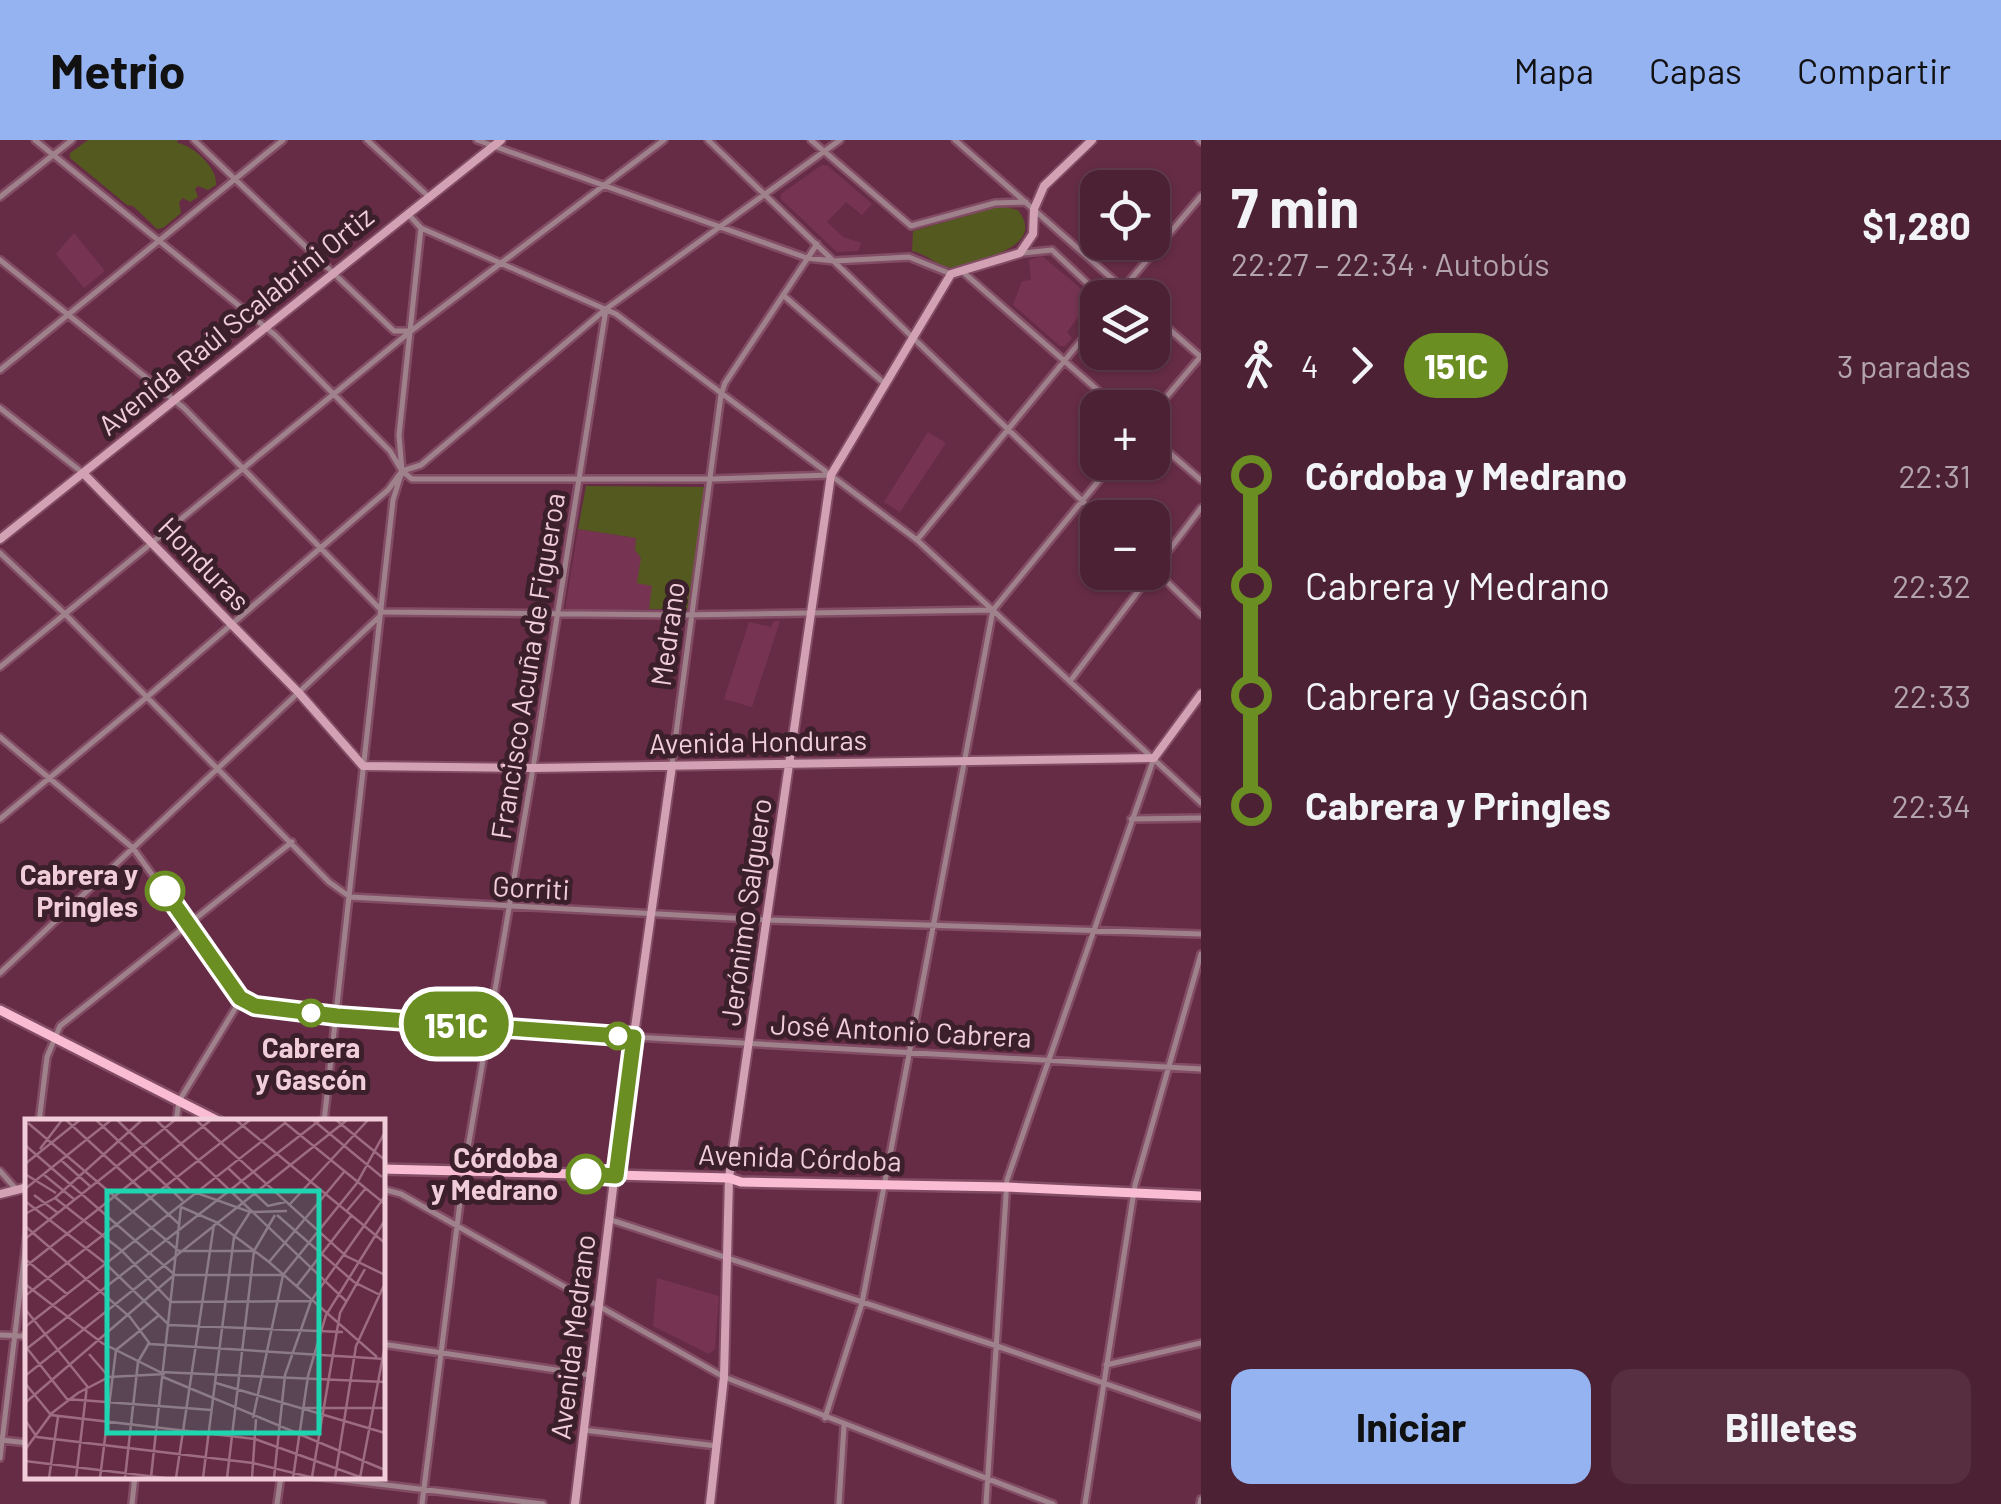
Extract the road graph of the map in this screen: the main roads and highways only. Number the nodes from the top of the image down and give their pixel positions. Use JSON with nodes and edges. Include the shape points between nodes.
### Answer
{"nodes":[{"id":1,"x":0,"y":1010,"type":"edge"},
{"id":2,"x":214,"y":1119,"type":"edge"},
{"id":3,"x":385,"y":1170,"type":"edge"},
{"id":4,"x":1201,"y":1196,"type":"edge"}],
"edges":[{"from":1,"to":2,"type":"main road"},
{"from":3,"to":4,"type":"main road","name":"Avenida Córdoba"}]}
